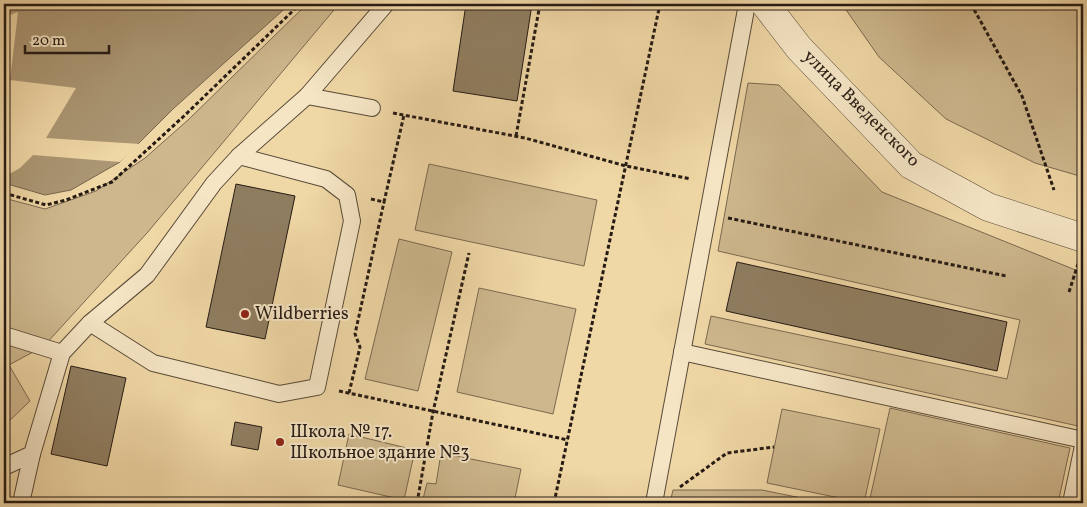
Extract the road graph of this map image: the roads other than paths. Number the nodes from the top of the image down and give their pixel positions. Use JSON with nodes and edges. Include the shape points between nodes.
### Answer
{"nodes":[{"id":1,"x":386,"y":4,"type":"edge"},
{"id":2,"x":748,"y":4,"type":"edge"},
{"id":3,"x":765,"y":4,"type":"edge"},
{"id":4,"x":307,"y":96,"type":"junction"},
{"id":5,"x":372,"y":108,"type":"road end"},
{"id":6,"x":239,"y":156,"type":"junction"},
{"id":7,"x":1082,"y":248,"type":"edge"},
{"id":8,"x":90,"y":322,"type":"junction"},
{"id":9,"x":4,"y":335,"type":"edge"},
{"id":10,"x":682,"y":352,"type":"junction"},
{"id":11,"x":62,"y":353,"type":"junction"},
{"id":12,"x":1083,"y":440,"type":"edge"},
{"id":13,"x":1083,"y":446,"type":"edge"},
{"id":14,"x":32,"y":454,"type":"junction"},
{"id":15,"x":4,"y":467,"type":"edge"},
{"id":16,"x":1080,"y":474,"type":"edge"},
{"id":17,"x":21,"y":503,"type":"edge"},
{"id":18,"x":654,"y":503,"type":"edge"},
{"id":19,"x":1071,"y":503,"type":"edge"}],
"edges":[{"from":1,"to":4,"type":"lane"},
{"from":2,"to":10,"type":"lane"},
{"from":3,"to":7,"type":"street","name":"улица Введенского","via":[[799,48],[911,165],[988,207]]},
{"from":4,"to":5,"type":"lane"},
{"from":4,"to":6,"type":"lane"},
{"from":6,"to":8,"type":"lane","via":[[214,183],[148,275]]},
{"from":6,"to":8,"type":"lane","via":[[326,179],[347,195],[352,221],[317,387],[279,394],[153,363]]},
{"from":8,"to":11,"type":"lane"},
{"from":9,"to":11,"type":"lane"},
{"from":10,"to":12,"type":"lane"},
{"from":10,"to":18,"type":"lane"},
{"from":11,"to":14,"type":"lane"},
{"from":13,"to":16,"type":"lane"},
{"from":14,"to":15,"type":"lane"},
{"from":14,"to":17,"type":"lane"},
{"from":16,"to":19,"type":"lane"}]}
